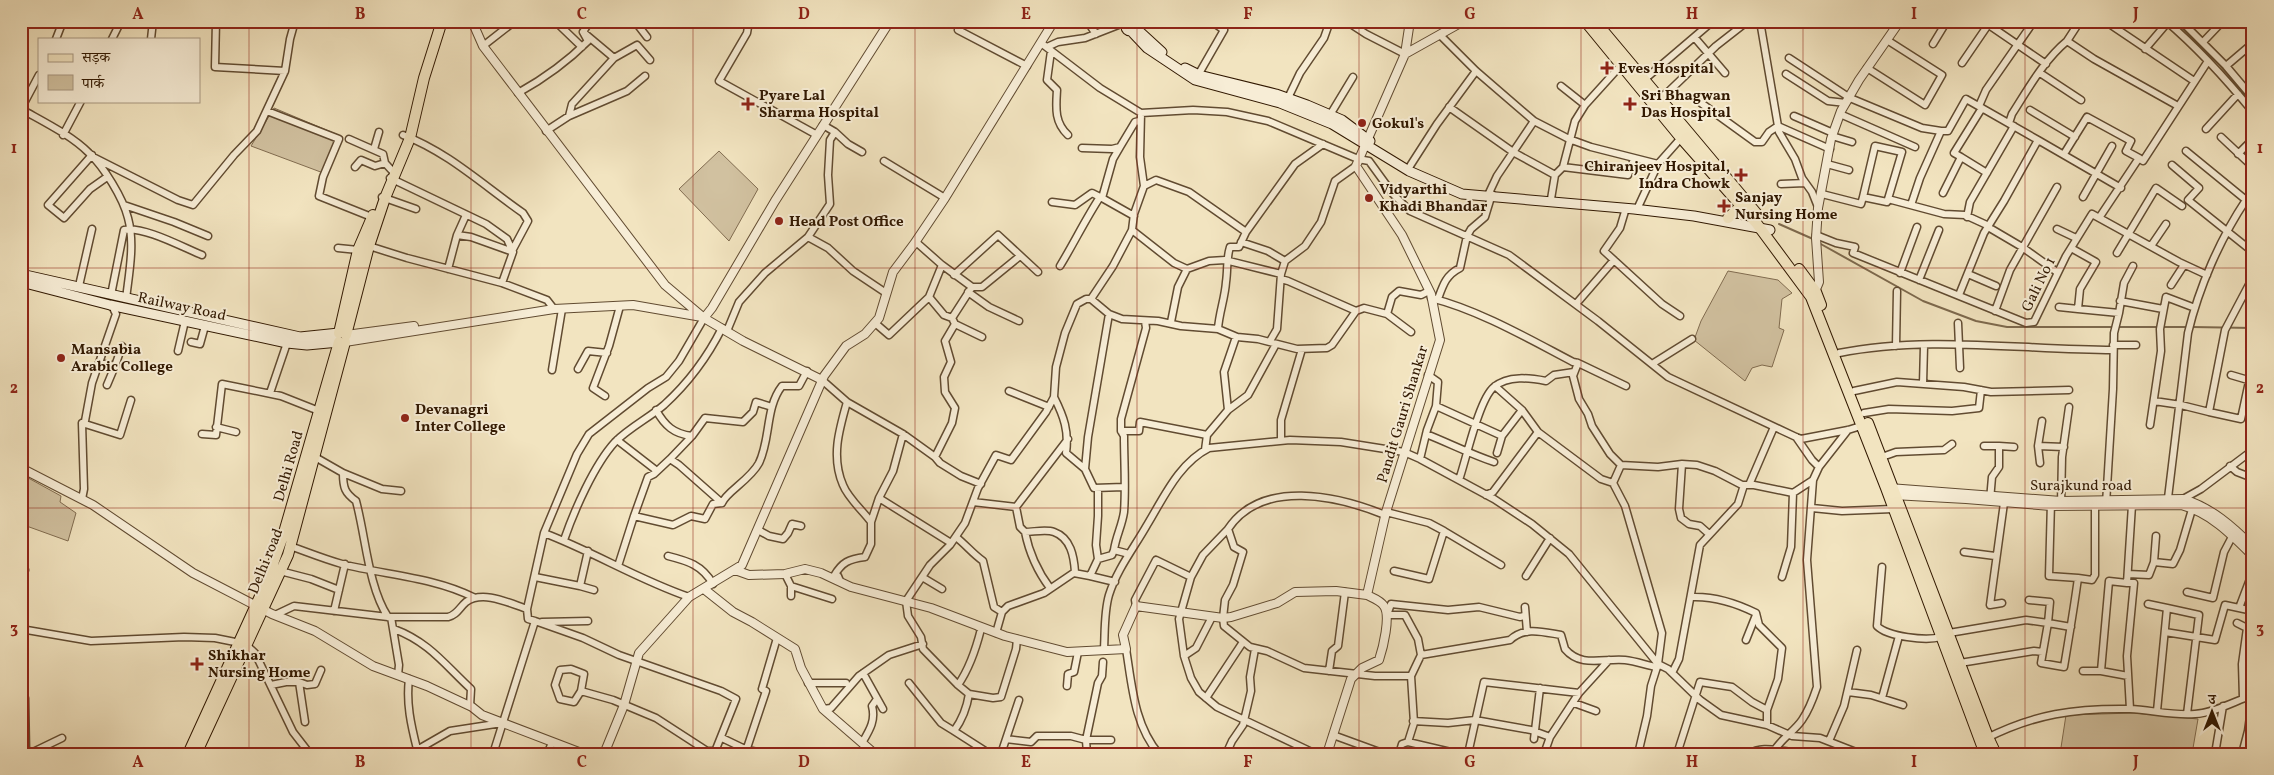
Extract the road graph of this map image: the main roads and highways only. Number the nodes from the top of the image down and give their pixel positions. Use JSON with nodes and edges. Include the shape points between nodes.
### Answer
{"nodes":[{"id":1,"x":437,"y":21,"type":"edge"},
{"id":2,"x":442,"y":21,"type":"edge"},
{"id":3,"x":1585,"y":21,"type":"edge"},
{"id":4,"x":1595,"y":21,"type":"edge"},
{"id":5,"x":1130,"y":25,"type":"edge"},
{"id":6,"x":1624,"y":62,"type":"junction"},
{"id":7,"x":1197,"y":77,"type":"junction"},
{"id":8,"x":1340,"y":124,"type":"junction"},
{"id":9,"x":407,"y":137,"type":"junction"},
{"id":10,"x":1366,"y":142,"type":"junction"},
{"id":11,"x":1491,"y":195,"type":"junction"},
{"id":12,"x":1741,"y":206,"type":"junction"},
{"id":13,"x":376,"y":218,"type":"junction"},
{"id":14,"x":1728,"y":218,"type":"junction"},
{"id":15,"x":1763,"y":227,"type":"junction"},
{"id":16,"x":21,"y":274,"type":"edge"},
{"id":17,"x":21,"y":282,"type":"edge"},
{"id":18,"x":1814,"y":294,"type":"junction"},
{"id":19,"x":119,"y":297,"type":"junction"},
{"id":20,"x":118,"y":307,"type":"junction"},
{"id":21,"x":341,"y":340,"type":"junction"},
{"id":22,"x":1865,"y":425,"type":"junction"},
{"id":23,"x":1891,"y":491,"type":"junction"},
{"id":24,"x":258,"y":608,"type":"junction"},
{"id":25,"x":1945,"y":636,"type":"junction"},
{"id":26,"x":242,"y":643,"type":"junction"},
{"id":27,"x":1984,"y":740,"type":"junction"},
{"id":28,"x":188,"y":754,"type":"edge"},
{"id":29,"x":196,"y":754,"type":"edge"},
{"id":30,"x":1985,"y":754,"type":"edge"},
{"id":31,"x":1996,"y":754,"type":"edge"}],
"edges":[{"from":1,"to":9,"type":"main road","name":"Delhi Road"},
{"from":2,"to":9,"type":"main road","name":"Delhi Road"},
{"from":3,"to":6,"type":"main road"},
{"from":4,"to":6,"type":"main road"},
{"from":5,"to":7,"type":"main road"},
{"from":6,"to":12,"type":"main road","via":[[1681,138]]},
{"from":6,"to":15,"type":"main road","via":[[1660,97]]},
{"from":7,"to":8,"type":"main road"},
{"from":7,"to":8,"type":"main road","via":[[1288,98],[1330,115]]},
{"from":8,"to":10,"type":"main road"},
{"from":9,"to":13,"type":"main road","name":"Delhi Road","via":[[390,173]]},
{"from":10,"to":11,"type":"main road","via":[[1436,179]]},
{"from":10,"to":11,"type":"main road","via":[[1409,171],[1462,194]]},
{"from":11,"to":14,"type":"main road","via":[[1639,205]]},
{"from":11,"to":15,"type":"main road","via":[[1626,208]]},
{"from":12,"to":14,"type":"main road"},
{"from":12,"to":15,"type":"main road"},
{"from":13,"to":21,"type":"main road","name":"Delhi road","via":[[356,303]]},
{"from":13,"to":21,"type":"main road","name":"Delhi Road","via":[[358,250]]},
{"from":14,"to":15,"type":"main road"},
{"from":15,"to":18,"type":"main road"},
{"from":16,"to":19,"type":"main road"},
{"from":17,"to":20,"type":"main road","name":"Railway Road"},
{"from":18,"to":22,"type":"main road"},
{"from":18,"to":22,"type":"main road","via":[[1864,413]]},
{"from":19,"to":20,"type":"main road"},
{"from":19,"to":21,"type":"main road","via":[[300,337]]},
{"from":20,"to":21,"type":"main road","name":"Railway Road","via":[[287,343],[306,345]]},
{"from":21,"to":24,"type":"main road","name":"Delhi Road","via":[[283,536]]},
{"from":21,"to":24,"type":"main road","name":"Delhi road","via":[[315,457],[290,546],[280,571]]},
{"from":22,"to":23,"type":"main road"},
{"from":22,"to":23,"type":"main road","via":[[1882,457]]},
{"from":23,"to":25,"type":"main road"},
{"from":23,"to":25,"type":"main road","via":[[1893,508]]},
{"from":24,"to":26,"type":"main road","name":"Delhi Road"},
{"from":25,"to":27,"type":"main road"},
{"from":25,"to":27,"type":"main road","via":[[1960,663]]},
{"from":26,"to":28,"type":"main road","name":"Delhi Road"},
{"from":26,"to":29,"type":"main road"},
{"from":27,"to":30,"type":"main road"},
{"from":27,"to":31,"type":"main road"}]}
